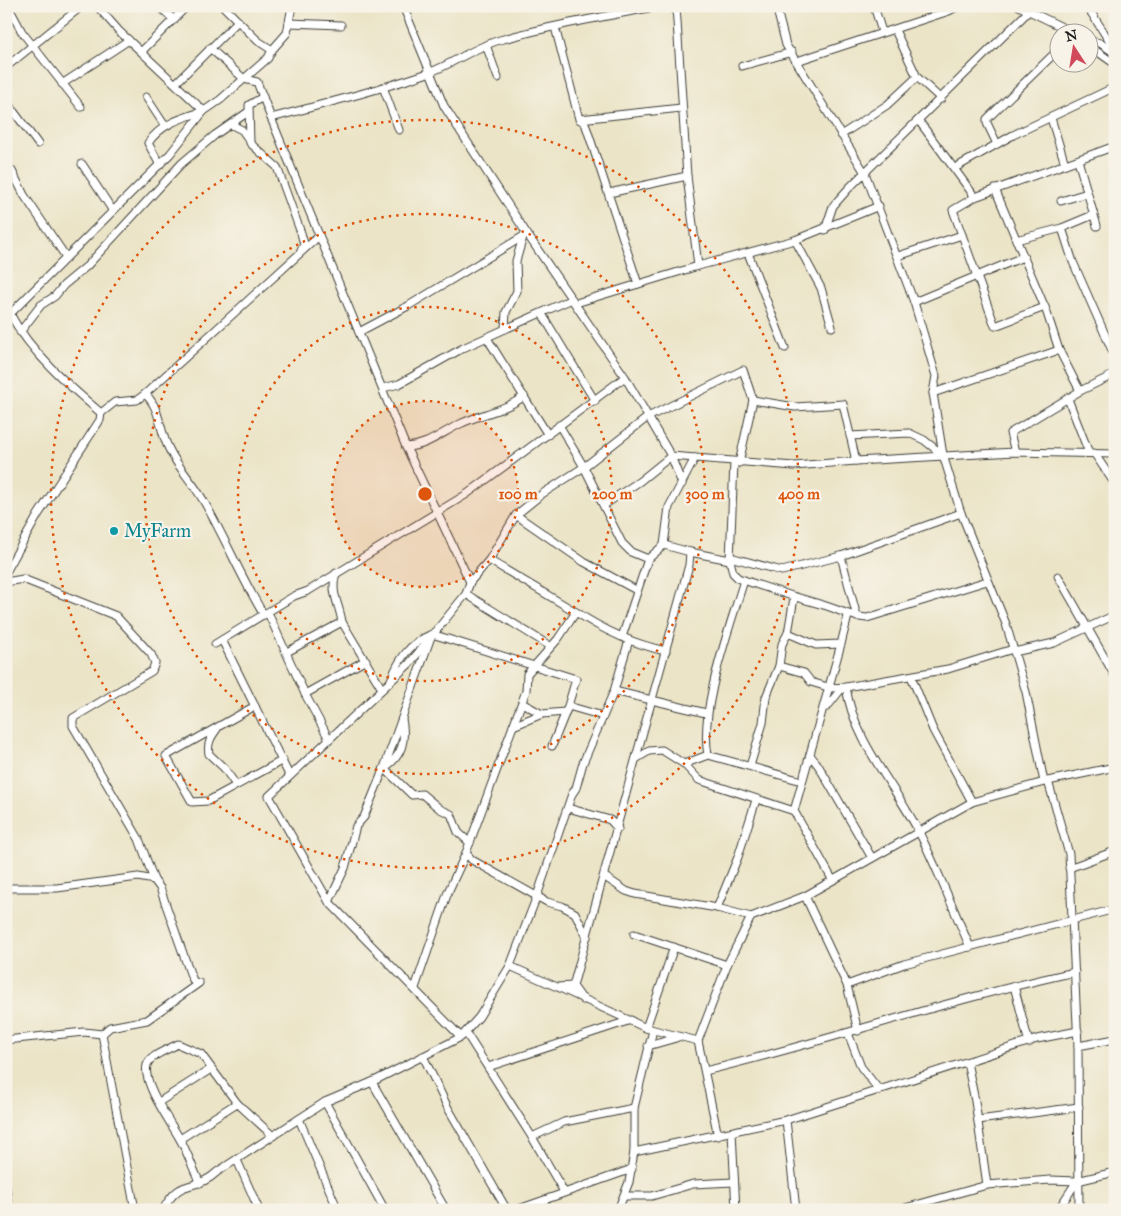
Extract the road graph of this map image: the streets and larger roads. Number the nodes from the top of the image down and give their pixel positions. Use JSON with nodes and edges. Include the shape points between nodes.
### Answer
{"nodes":[{"id":1,"x":8,"y":6,"type":"edge"},
{"id":2,"x":82,"y":6,"type":"edge"},
{"id":3,"x":96,"y":6,"type":"edge"},
{"id":4,"x":159,"y":6,"type":"edge"},
{"id":5,"x":188,"y":6,"type":"edge"},
{"id":6,"x":223,"y":6,"type":"edge"},
{"id":7,"x":292,"y":6,"type":"edge"},
{"id":8,"x":403,"y":6,"type":"edge"},
{"id":9,"x":660,"y":6,"type":"edge"},
{"id":10,"x":676,"y":6,"type":"edge"},
{"id":11,"x":797,"y":6,"type":"edge"},
{"id":12,"x":874,"y":6,"type":"edge"},
{"id":13,"x":958,"y":6,"type":"edge"},
{"id":14,"x":1019,"y":6,"type":"edge"},
{"id":15,"x":1034,"y":6,"type":"edge"},
{"id":16,"x":1087,"y":6,"type":"edge"},
{"id":17,"x":777,"y":8,"type":"edge"},
{"id":18,"x":1028,"y":12,"type":"junction"},
{"id":19,"x":174,"y":20,"type":"junction"},
{"id":20,"x":238,"y":21,"type":"junction"},
{"id":21,"x":1050,"y":22,"type":"edge"},
{"id":22,"x":289,"y":23,"type":"junction"},
{"id":23,"x":342,"y":25,"type":"dead end"},
{"id":24,"x":555,"y":27,"type":"junction"},
{"id":25,"x":895,"y":30,"type":"junction"},
{"id":26,"x":882,"y":32,"type":"junction"},
{"id":27,"x":129,"y":40,"type":"junction"},
{"id":28,"x":1098,"y":42,"type":"edge"},
{"id":29,"x":486,"y":45,"type":"junction"},
{"id":30,"x":34,"y":46,"type":"junction"},
{"id":31,"x":210,"y":48,"type":"junction"},
{"id":32,"x":272,"y":50,"type":"junction"},
{"id":33,"x":142,"y":51,"type":"junction"},
{"id":34,"x":792,"y":52,"type":"junction"},
{"id":35,"x":1098,"y":52,"type":"edge"},
{"id":36,"x":1115,"y":52,"type":"edge"},
{"id":37,"x":1048,"y":60,"type":"edge"},
{"id":38,"x":797,"y":61,"type":"junction"},
{"id":39,"x":1115,"y":64,"type":"edge"},
{"id":40,"x":742,"y":66,"type":"dead end"},
{"id":41,"x":6,"y":67,"type":"edge"},
{"id":42,"x":430,"y":72,"type":"junction"},
{"id":43,"x":917,"y":77,"type":"junction"},
{"id":44,"x":498,"y":78,"type":"dead end"},
{"id":45,"x":244,"y":79,"type":"junction"},
{"id":46,"x":176,"y":83,"type":"junction"},
{"id":47,"x":62,"y":84,"type":"junction"},
{"id":48,"x":383,"y":87,"type":"junction"},
{"id":49,"x":1115,"y":87,"type":"edge"},
{"id":50,"x":146,"y":97,"type":"dead end"},
{"id":51,"x":263,"y":97,"type":"junction"},
{"id":52,"x":941,"y":99,"type":"junction"},
{"id":53,"x":6,"y":101,"type":"edge"},
{"id":54,"x":81,"y":107,"type":"dead end"},
{"id":55,"x":682,"y":108,"type":"junction"},
{"id":56,"x":204,"y":111,"type":"junction"},
{"id":57,"x":248,"y":112,"type":"junction"},
{"id":58,"x":271,"y":118,"type":"junction"},
{"id":59,"x":1051,"y":118,"type":"junction"},
{"id":60,"x":579,"y":119,"type":"junction"},
{"id":61,"x":918,"y":122,"type":"junction"},
{"id":62,"x":232,"y":125,"type":"junction"},
{"id":63,"x":165,"y":126,"type":"junction"},
{"id":64,"x":399,"y":130,"type":"dead end"},
{"id":65,"x":841,"y":136,"type":"junction"},
{"id":66,"x":250,"y":143,"type":"junction"},
{"id":67,"x":38,"y":144,"type":"dead end"},
{"id":68,"x":997,"y":144,"type":"junction"},
{"id":69,"x":1115,"y":146,"type":"edge"},
{"id":70,"x":1078,"y":160,"type":"junction"},
{"id":71,"x":82,"y":164,"type":"dead end"},
{"id":72,"x":1065,"y":164,"type":"junction"},
{"id":73,"x":160,"y":165,"type":"junction"},
{"id":74,"x":955,"y":168,"type":"junction"},
{"id":75,"x":12,"y":171,"type":"dead end"},
{"id":76,"x":865,"y":173,"type":"junction"},
{"id":77,"x":687,"y":176,"type":"junction"},
{"id":78,"x":995,"y":190,"type":"junction"},
{"id":79,"x":609,"y":193,"type":"junction"},
{"id":80,"x":1086,"y":193,"type":"junction"},
{"id":81,"x":975,"y":197,"type":"junction"},
{"id":82,"x":1061,"y":201,"type":"dead end"},
{"id":83,"x":879,"y":206,"type":"junction"},
{"id":84,"x":113,"y":211,"type":"junction"},
{"id":85,"x":1093,"y":215,"type":"junction"},
{"id":86,"x":1097,"y":226,"type":"dead end"},
{"id":87,"x":1062,"y":228,"type":"junction"},
{"id":88,"x":824,"y":230,"type":"junction"},
{"id":89,"x":525,"y":235,"type":"junction"},
{"id":90,"x":962,"y":235,"type":"junction"},
{"id":91,"x":319,"y":236,"type":"junction"},
{"id":92,"x":795,"y":240,"type":"junction"},
{"id":93,"x":1016,"y":240,"type":"junction"},
{"id":94,"x":748,"y":253,"type":"junction"},
{"id":95,"x":301,"y":254,"type":"junction"},
{"id":96,"x":898,"y":256,"type":"junction"},
{"id":97,"x":66,"y":257,"type":"junction"},
{"id":98,"x":1024,"y":257,"type":"junction"},
{"id":99,"x":698,"y":266,"type":"junction"},
{"id":100,"x":977,"y":276,"type":"junction"},
{"id":101,"x":638,"y":284,"type":"junction"},
{"id":102,"x":574,"y":301,"type":"junction"},
{"id":103,"x":914,"y":302,"type":"junction"},
{"id":104,"x":1045,"y":307,"type":"junction"},
{"id":105,"x":542,"y":314,"type":"junction"},
{"id":106,"x":8,"y":316,"type":"edge"},
{"id":107,"x":832,"y":327,"type":"dead end"},
{"id":108,"x":505,"y":329,"type":"junction"},
{"id":109,"x":20,"y":332,"type":"junction"},
{"id":110,"x":359,"y":332,"type":"junction"},
{"id":111,"x":487,"y":338,"type":"junction"},
{"id":112,"x":785,"y":348,"type":"dead end"},
{"id":113,"x":1059,"y":350,"type":"junction"},
{"id":114,"x":1115,"y":357,"type":"edge"},
{"id":115,"x":1115,"y":374,"type":"edge"},
{"id":116,"x":936,"y":376,"type":"junction"},
{"id":117,"x":625,"y":377,"type":"junction"},
{"id":118,"x":383,"y":388,"type":"junction"},
{"id":119,"x":946,"y":388,"type":"junction"},
{"id":120,"x":1080,"y":392,"type":"junction"},
{"id":121,"x":933,"y":393,"type":"junction"},
{"id":122,"x":145,"y":394,"type":"junction"},
{"id":123,"x":524,"y":396,"type":"junction"},
{"id":124,"x":1068,"y":399,"type":"junction"},
{"id":125,"x":753,"y":400,"type":"junction"},
{"id":126,"x":595,"y":401,"type":"junction"},
{"id":127,"x":101,"y":412,"type":"junction"},
{"id":128,"x":648,"y":417,"type":"junction"},
{"id":129,"x":559,"y":425,"type":"junction"},
{"id":130,"x":548,"y":435,"type":"junction"},
{"id":131,"x":850,"y":436,"type":"junction"},
{"id":132,"x":406,"y":447,"type":"junction"},
{"id":133,"x":1015,"y":452,"type":"junction"},
{"id":134,"x":1092,"y":453,"type":"junction"},
{"id":135,"x":943,"y":454,"type":"junction"},
{"id":136,"x":1115,"y":454,"type":"edge"},
{"id":137,"x":671,"y":456,"type":"junction"},
{"id":138,"x":695,"y":458,"type":"junction"},
{"id":139,"x":856,"y":461,"type":"junction"},
{"id":140,"x":737,"y":463,"type":"junction"},
{"id":141,"x":584,"y":467,"type":"junction"},
{"id":142,"x":682,"y":484,"type":"junction"},
{"id":143,"x":1115,"y":484,"type":"edge"},
{"id":144,"x":604,"y":505,"type":"junction"},
{"id":145,"x":435,"y":512,"type":"junction"},
{"id":146,"x":961,"y":513,"type":"junction"},
{"id":147,"x":516,"y":515,"type":"junction"},
{"id":148,"x":664,"y":544,"type":"junction"},
{"id":149,"x":690,"y":552,"type":"junction"},
{"id":150,"x":842,"y":556,"type":"junction"},
{"id":151,"x":648,"y":559,"type":"junction"},
{"id":152,"x":730,"y":559,"type":"junction"},
{"id":153,"x":489,"y":560,"type":"junction"},
{"id":154,"x":6,"y":572,"type":"edge"},
{"id":155,"x":336,"y":573,"type":"junction"},
{"id":156,"x":1058,"y":576,"type":"dead end"},
{"id":157,"x":744,"y":580,"type":"junction"},
{"id":158,"x":987,"y":581,"type":"junction"},
{"id":159,"x":6,"y":582,"type":"edge"},
{"id":160,"x":470,"y":582,"type":"junction"},
{"id":161,"x":636,"y":590,"type":"junction"},
{"id":162,"x":466,"y":594,"type":"junction"},
{"id":163,"x":794,"y":598,"type":"junction"},
{"id":164,"x":576,"y":612,"type":"junction"},
{"id":165,"x":266,"y":614,"type":"junction"},
{"id":166,"x":1115,"y":615,"type":"edge"},
{"id":167,"x":848,"y":616,"type":"junction"},
{"id":168,"x":857,"y":618,"type":"junction"},
{"id":169,"x":342,"y":622,"type":"junction"},
{"id":170,"x":1087,"y":626,"type":"junction"},
{"id":171,"x":788,"y":633,"type":"junction"},
{"id":172,"x":432,"y":634,"type":"junction"},
{"id":173,"x":626,"y":638,"type":"junction"},
{"id":174,"x":841,"y":644,"type":"junction"},
{"id":175,"x":550,"y":646,"type":"junction"},
{"id":176,"x":666,"y":650,"type":"junction"},
{"id":177,"x":1014,"y":650,"type":"junction"},
{"id":178,"x":287,"y":652,"type":"junction"},
{"id":179,"x":366,"y":660,"type":"junction"},
{"id":180,"x":409,"y":664,"type":"junction"},
{"id":181,"x":534,"y":666,"type":"junction"},
{"id":182,"x":779,"y":666,"type":"junction"},
{"id":183,"x":419,"y":674,"type":"junction"},
{"id":184,"x":911,"y":676,"type":"junction"},
{"id":185,"x":1115,"y":676,"type":"edge"},
{"id":186,"x":390,"y":682,"type":"junction"},
{"id":187,"x":831,"y":688,"type":"junction"},
{"id":188,"x":844,"y":688,"type":"junction"},
{"id":189,"x":382,"y":689,"type":"junction"},
{"id":190,"x":614,"y":691,"type":"junction"},
{"id":191,"x":305,"y":694,"type":"junction"},
{"id":192,"x":652,"y":700,"type":"junction"},
{"id":193,"x":522,"y":703,"type":"junction"},
{"id":194,"x":255,"y":706,"type":"junction"},
{"id":195,"x":566,"y":709,"type":"junction"},
{"id":196,"x":706,"y":713,"type":"junction"},
{"id":197,"x":542,"y":714,"type":"junction"},
{"id":198,"x":603,"y":716,"type":"junction"},
{"id":199,"x":402,"y":719,"type":"junction"},
{"id":200,"x":821,"y":719,"type":"junction"},
{"id":201,"x":220,"y":726,"type":"junction"},
{"id":202,"x":513,"y":726,"type":"junction"},
{"id":203,"x":329,"y":739,"type":"junction"},
{"id":204,"x":552,"y":746,"type":"dead end"},
{"id":205,"x":708,"y":755,"type":"junction"},
{"id":206,"x":810,"y":755,"type":"junction"},
{"id":207,"x":636,"y":759,"type":"junction"},
{"id":208,"x":282,"y":760,"type":"junction"},
{"id":209,"x":684,"y":764,"type":"junction"},
{"id":210,"x":750,"y":766,"type":"junction"},
{"id":211,"x":1115,"y":767,"type":"edge"},
{"id":212,"x":384,"y":768,"type":"junction"},
{"id":213,"x":289,"y":775,"type":"junction"},
{"id":214,"x":802,"y":781,"type":"junction"},
{"id":215,"x":1046,"y":781,"type":"junction"},
{"id":216,"x":236,"y":786,"type":"junction"},
{"id":217,"x":756,"y":800,"type":"junction"},
{"id":218,"x":972,"y":802,"type":"junction"},
{"id":219,"x":568,"y":808,"type":"junction"},
{"id":220,"x":794,"y":811,"type":"junction"},
{"id":221,"x":620,"y":817,"type":"junction"},
{"id":222,"x":610,"y":820,"type":"junction"},
{"id":223,"x":618,"y":829,"type":"junction"},
{"id":224,"x":919,"y":832,"type":"junction"},
{"id":225,"x":470,"y":843,"type":"junction"},
{"id":226,"x":1115,"y":851,"type":"edge"},
{"id":227,"x":466,"y":853,"type":"junction"},
{"id":228,"x":872,"y":858,"type":"junction"},
{"id":229,"x":1069,"y":868,"type":"junction"},
{"id":230,"x":605,"y":878,"type":"junction"},
{"id":231,"x":832,"y":879,"type":"junction"},
{"id":232,"x":154,"y":880,"type":"junction"},
{"id":233,"x":6,"y":888,"type":"edge"},
{"id":234,"x":537,"y":896,"type":"junction"},
{"id":235,"x":805,"y":896,"type":"junction"},
{"id":236,"x":329,"y":902,"type":"junction"},
{"id":237,"x":717,"y":908,"type":"junction"},
{"id":238,"x":1115,"y":910,"type":"edge"},
{"id":239,"x":750,"y":917,"type":"junction"},
{"id":240,"x":1071,"y":921,"type":"junction"},
{"id":241,"x":634,"y":934,"type":"dead end"},
{"id":242,"x":588,"y":937,"type":"junction"},
{"id":243,"x":674,"y":946,"type":"junction"},
{"id":244,"x":970,"y":947,"type":"junction"},
{"id":245,"x":727,"y":965,"type":"junction"},
{"id":246,"x":510,"y":966,"type":"junction"},
{"id":247,"x":1075,"y":972,"type":"junction"},
{"id":248,"x":847,"y":985,"type":"junction"},
{"id":249,"x":574,"y":986,"type":"junction"},
{"id":250,"x":1014,"y":986,"type":"junction"},
{"id":251,"x":557,"y":987,"type":"junction"},
{"id":252,"x":415,"y":988,"type":"junction"},
{"id":253,"x":583,"y":1000,"type":"junction"},
{"id":254,"x":631,"y":1020,"type":"junction"},
{"id":255,"x":649,"y":1029,"type":"junction"},
{"id":256,"x":858,"y":1030,"type":"junction"},
{"id":257,"x":1078,"y":1031,"type":"junction"},
{"id":258,"x":848,"y":1033,"type":"junction"},
{"id":259,"x":102,"y":1034,"type":"junction"},
{"id":260,"x":464,"y":1035,"type":"junction"},
{"id":261,"x":678,"y":1037,"type":"junction"},
{"id":262,"x":1115,"y":1039,"type":"edge"},
{"id":263,"x":6,"y":1040,"type":"edge"},
{"id":264,"x":698,"y":1041,"type":"junction"},
{"id":265,"x":1029,"y":1042,"type":"junction"},
{"id":266,"x":648,"y":1046,"type":"junction"},
{"id":267,"x":1078,"y":1046,"type":"junction"},
{"id":268,"x":423,"y":1056,"type":"junction"},
{"id":269,"x":967,"y":1062,"type":"junction"},
{"id":270,"x":488,"y":1067,"type":"junction"},
{"id":271,"x":211,"y":1068,"type":"junction"},
{"id":272,"x":704,"y":1071,"type":"junction"},
{"id":273,"x":372,"y":1082,"type":"junction"},
{"id":274,"x":879,"y":1090,"type":"junction"},
{"id":275,"x":159,"y":1102,"type":"junction"},
{"id":276,"x":325,"y":1102,"type":"junction"},
{"id":277,"x":237,"y":1103,"type":"junction"},
{"id":278,"x":1079,"y":1106,"type":"junction"},
{"id":279,"x":634,"y":1108,"type":"junction"},
{"id":280,"x":299,"y":1119,"type":"junction"},
{"id":281,"x":786,"y":1120,"type":"junction"},
{"id":282,"x":978,"y":1120,"type":"junction"},
{"id":283,"x":732,"y":1132,"type":"junction"},
{"id":284,"x":273,"y":1136,"type":"junction"},
{"id":285,"x":532,"y":1136,"type":"junction"},
{"id":286,"x":718,"y":1136,"type":"junction"},
{"id":287,"x":180,"y":1139,"type":"junction"},
{"id":288,"x":634,"y":1152,"type":"junction"},
{"id":289,"x":237,"y":1160,"type":"junction"},
{"id":290,"x":632,"y":1169,"type":"junction"},
{"id":291,"x":1115,"y":1172,"type":"edge"},
{"id":292,"x":1077,"y":1181,"type":"junction"},
{"id":293,"x":734,"y":1182,"type":"junction"},
{"id":294,"x":200,"y":1183,"type":"junction"},
{"id":295,"x":987,"y":1185,"type":"junction"},
{"id":296,"x":6,"y":1186,"type":"edge"},
{"id":297,"x":564,"y":1192,"type":"junction"},
{"id":298,"x":625,"y":1196,"type":"junction"},
{"id":299,"x":10,"y":1210,"type":"edge"},
{"id":300,"x":135,"y":1210,"type":"edge"},
{"id":301,"x":163,"y":1210,"type":"edge"},
{"id":302,"x":258,"y":1210,"type":"edge"},
{"id":303,"x":338,"y":1210,"type":"edge"},
{"id":304,"x":385,"y":1210,"type":"edge"},
{"id":305,"x":446,"y":1210,"type":"edge"},
{"id":306,"x":507,"y":1210,"type":"edge"},
{"id":307,"x":516,"y":1210,"type":"edge"},
{"id":308,"x":618,"y":1210,"type":"edge"},
{"id":309,"x":736,"y":1210,"type":"edge"},
{"id":310,"x":796,"y":1210,"type":"edge"},
{"id":311,"x":898,"y":1210,"type":"edge"},
{"id":312,"x":1058,"y":1210,"type":"edge"},
{"id":313,"x":1079,"y":1210,"type":"edge"}],
"edges":[{"from":1,"to":30,"type":"street"},
{"from":2,"to":30,"type":"street"},
{"from":3,"to":27,"type":"street"},
{"from":4,"to":19,"type":"street"},
{"from":5,"to":19,"type":"street"},
{"from":6,"to":20,"type":"street"},
{"from":7,"to":22,"type":"street"},
{"from":8,"to":42,"type":"street"},
{"from":9,"to":24,"type":"street"},
{"from":10,"to":55,"type":"street"},
{"from":11,"to":17,"type":"street"},
{"from":12,"to":26,"type":"street"},
{"from":13,"to":25,"type":"street"},
{"from":14,"to":18,"type":"street"},
{"from":15,"to":18,"type":"street"},
{"from":16,"to":36,"type":"street"},
{"from":17,"to":34,"type":"street","via":[[786,45]]},
{"from":18,"to":21,"type":"street"},
{"from":18,"to":52,"type":"street"},
{"from":19,"to":33,"type":"street"},
{"from":20,"to":31,"type":"street"},
{"from":20,"to":32,"type":"street"},
{"from":22,"to":23,"type":"street"},
{"from":22,"to":32,"type":"street","via":[[287,33]]},
{"from":24,"to":29,"type":"street"},
{"from":24,"to":60,"type":"street"},
{"from":25,"to":26,"type":"street"},
{"from":25,"to":43,"type":"street"},
{"from":26,"to":38,"type":"street"},
{"from":27,"to":33,"type":"street"},
{"from":27,"to":47,"type":"street"},
{"from":28,"to":36,"type":"street"},
{"from":29,"to":42,"type":"street"},
{"from":29,"to":44,"type":"street"},
{"from":30,"to":41,"type":"street"},
{"from":30,"to":47,"type":"street"},
{"from":31,"to":45,"type":"street"},
{"from":31,"to":46,"type":"street"},
{"from":32,"to":45,"type":"street","via":[[268,58]]},
{"from":33,"to":46,"type":"street"},
{"from":34,"to":38,"type":"street"},
{"from":34,"to":40,"type":"street"},
{"from":35,"to":39,"type":"street"},
{"from":37,"to":68,"type":"street","via":[[987,118]]},
{"from":38,"to":65,"type":"street"},
{"from":42,"to":48,"type":"street"},
{"from":42,"to":89,"type":"street","via":[[444,106]]},
{"from":43,"to":52,"type":"street"},
{"from":43,"to":65,"type":"street","via":[[888,105]]},
{"from":45,"to":51,"type":"street","via":[[257,82]]},
{"from":45,"to":56,"type":"street"},
{"from":46,"to":56,"type":"street"},
{"from":47,"to":54,"type":"street"},
{"from":48,"to":58,"type":"street"},
{"from":48,"to":64,"type":"street"},
{"from":49,"to":59,"type":"street"},
{"from":50,"to":63,"type":"street"},
{"from":51,"to":57,"type":"street","via":[[252,102]]},
{"from":51,"to":58,"type":"street"},
{"from":52,"to":61,"type":"street"},
{"from":53,"to":67,"type":"street"},
{"from":55,"to":60,"type":"street"},
{"from":55,"to":77,"type":"street"},
{"from":56,"to":63,"type":"street"},
{"from":56,"to":73,"type":"street"},
{"from":57,"to":62,"type":"street"},
{"from":57,"to":66,"type":"street"},
{"from":58,"to":91,"type":"street"},
{"from":59,"to":68,"type":"street"},
{"from":59,"to":72,"type":"street"},
{"from":60,"to":79,"type":"street","via":[[586,123]]},
{"from":61,"to":74,"type":"street"},
{"from":61,"to":76,"type":"street"},
{"from":62,"to":66,"type":"street","via":[[242,130]]},
{"from":62,"to":109,"type":"street","via":[[181,164],[87,266],[41,305]]},
{"from":63,"to":73,"type":"street","via":[[148,143]]},
{"from":65,"to":76,"type":"street"},
{"from":66,"to":95,"type":"street","via":[[277,167],[301,233],[304,244]]},
{"from":68,"to":74,"type":"street"},
{"from":69,"to":70,"type":"street"},
{"from":70,"to":72,"type":"street"},
{"from":70,"to":80,"type":"street"},
{"from":71,"to":84,"type":"street"},
{"from":72,"to":78,"type":"street"},
{"from":73,"to":84,"type":"street"},
{"from":74,"to":81,"type":"street"},
{"from":75,"to":97,"type":"street","via":[[24,195]]},
{"from":76,"to":83,"type":"street"},
{"from":76,"to":88,"type":"street","via":[[833,206]]},
{"from":77,"to":79,"type":"street"},
{"from":77,"to":99,"type":"street"},
{"from":78,"to":81,"type":"street"},
{"from":78,"to":93,"type":"street"},
{"from":79,"to":101,"type":"street"},
{"from":80,"to":82,"type":"street"},
{"from":80,"to":85,"type":"street"},
{"from":81,"to":90,"type":"street","via":[[953,210]]},
{"from":83,"to":88,"type":"street"},
{"from":83,"to":96,"type":"street"},
{"from":84,"to":97,"type":"street"},
{"from":85,"to":86,"type":"street"},
{"from":85,"to":87,"type":"street"},
{"from":87,"to":93,"type":"street"},
{"from":87,"to":114,"type":"street"},
{"from":88,"to":92,"type":"street"},
{"from":89,"to":102,"type":"street"},
{"from":89,"to":108,"type":"street","via":[[516,261],[517,291],[506,312]]},
{"from":89,"to":110,"type":"street"},
{"from":90,"to":96,"type":"street"},
{"from":90,"to":100,"type":"street"},
{"from":91,"to":95,"type":"street"},
{"from":91,"to":110,"type":"street"},
{"from":92,"to":94,"type":"street"},
{"from":92,"to":107,"type":"street","via":[[821,288]]},
{"from":93,"to":98,"type":"street"},
{"from":94,"to":99,"type":"street"},
{"from":94,"to":112,"type":"street"},
{"from":95,"to":122,"type":"street","via":[[269,279]]},
{"from":96,"to":103,"type":"street"},
{"from":97,"to":106,"type":"street"},
{"from":98,"to":100,"type":"street"},
{"from":98,"to":104,"type":"street"},
{"from":99,"to":101,"type":"street"},
{"from":100,"to":103,"type":"street"},
{"from":100,"to":104,"type":"street","via":[[995,326]]},
{"from":101,"to":102,"type":"street"},
{"from":102,"to":105,"type":"street"},
{"from":102,"to":117,"type":"street"},
{"from":103,"to":116,"type":"street"},
{"from":104,"to":113,"type":"street"},
{"from":105,"to":108,"type":"street"},
{"from":105,"to":126,"type":"street"},
{"from":106,"to":109,"type":"street"},
{"from":108,"to":111,"type":"street"},
{"from":109,"to":127,"type":"street","via":[[53,370]]},
{"from":110,"to":118,"type":"street"},
{"from":111,"to":118,"type":"street","via":[[399,384]]},
{"from":111,"to":123,"type":"street"},
{"from":113,"to":119,"type":"street"},
{"from":113,"to":120,"type":"street"},
{"from":115,"to":120,"type":"street"},
{"from":116,"to":119,"type":"street"},
{"from":116,"to":121,"type":"street"},
{"from":117,"to":126,"type":"street"},
{"from":117,"to":128,"type":"street"},
{"from":118,"to":132,"type":"street"},
{"from":119,"to":121,"type":"street"},
{"from":120,"to":124,"type":"street"},
{"from":121,"to":135,"type":"street"},
{"from":122,"to":127,"type":"street","via":[[137,400],[115,402]]},
{"from":122,"to":165,"type":"street","via":[[157,410],[169,450],[203,500],[249,592]]},
{"from":123,"to":130,"type":"street"},
{"from":123,"to":132,"type":"street","via":[[516,403],[458,425],[432,440]]},
{"from":124,"to":133,"type":"street","via":[[1010,434]]},
{"from":124,"to":134,"type":"street"},
{"from":125,"to":128,"type":"street","via":[[743,370]]},
{"from":125,"to":131,"type":"street","via":[[795,407],[843,404]]},
{"from":125,"to":140,"type":"street"},
{"from":126,"to":129,"type":"street"},
{"from":127,"to":154,"type":"street","via":[[100,420],[38,515]]},
{"from":128,"to":137,"type":"street"},
{"from":128,"to":141,"type":"street"},
{"from":129,"to":130,"type":"street"},
{"from":129,"to":141,"type":"street"},
{"from":130,"to":145,"type":"street","via":[[467,494]]},
{"from":131,"to":135,"type":"street","via":[[909,433]]},
{"from":131,"to":139,"type":"street"},
{"from":132,"to":145,"type":"street"},
{"from":133,"to":134,"type":"street"},
{"from":133,"to":135,"type":"street"},
{"from":134,"to":136,"type":"street"},
{"from":134,"to":143,"type":"street"},
{"from":135,"to":139,"type":"street"},
{"from":135,"to":146,"type":"street"},
{"from":137,"to":138,"type":"street"},
{"from":137,"to":142,"type":"street"},
{"from":137,"to":144,"type":"street"},
{"from":138,"to":140,"type":"street"},
{"from":138,"to":142,"type":"street"},
{"from":139,"to":140,"type":"street","via":[[794,466]]},
{"from":140,"to":152,"type":"street"},
{"from":141,"to":144,"type":"street"},
{"from":141,"to":147,"type":"street"},
{"from":142,"to":148,"type":"street","via":[[670,507]]},
{"from":144,"to":151,"type":"street","via":[[622,543],[631,552]]},
{"from":145,"to":155,"type":"street"},
{"from":145,"to":160,"type":"street"},
{"from":146,"to":150,"type":"street"},
{"from":146,"to":158,"type":"street"},
{"from":147,"to":153,"type":"street"},
{"from":147,"to":161,"type":"street","via":[[584,562]]},
{"from":148,"to":149,"type":"street"},
{"from":148,"to":151,"type":"street"},
{"from":149,"to":152,"type":"street"},
{"from":149,"to":176,"type":"street"},
{"from":150,"to":152,"type":"street","via":[[782,571]]},
{"from":150,"to":168,"type":"street"},
{"from":151,"to":161,"type":"street"},
{"from":152,"to":157,"type":"street","via":[[733,573]]},
{"from":153,"to":160,"type":"street"},
{"from":153,"to":164,"type":"street"},
{"from":155,"to":165,"type":"street"},
{"from":155,"to":169,"type":"street","via":[[334,597]]},
{"from":156,"to":170,"type":"street"},
{"from":157,"to":163,"type":"street"},
{"from":157,"to":196,"type":"street"},
{"from":158,"to":168,"type":"street","via":[[867,618]]},
{"from":158,"to":177,"type":"street"},
{"from":159,"to":232,"type":"street","via":[[23,579],[116,616],[151,654],[155,663],[152,671],[73,718],[73,726],[138,839]]},
{"from":160,"to":162,"type":"street"},
{"from":161,"to":173,"type":"street"},
{"from":162,"to":172,"type":"street"},
{"from":162,"to":175,"type":"street"},
{"from":163,"to":167,"type":"street","via":[[825,605]]},
{"from":163,"to":171,"type":"street"},
{"from":164,"to":173,"type":"street","via":[[600,628]]},
{"from":164,"to":175,"type":"street"},
{"from":165,"to":178,"type":"street"},
{"from":165,"to":194,"type":"street","via":[[219,642]]},
{"from":166,"to":170,"type":"street"},
{"from":167,"to":168,"type":"street"},
{"from":167,"to":174,"type":"street"},
{"from":169,"to":178,"type":"street"},
{"from":169,"to":179,"type":"street"},
{"from":170,"to":177,"type":"street","via":[[1054,643]]},
{"from":170,"to":185,"type":"street"},
{"from":171,"to":174,"type":"street","via":[[816,645]]},
{"from":171,"to":182,"type":"street","via":[[782,644]]},
{"from":172,"to":180,"type":"street"},
{"from":172,"to":181,"type":"street"},
{"from":172,"to":183,"type":"street"},
{"from":172,"to":186,"type":"street","via":[[419,640],[399,659]]},
{"from":173,"to":176,"type":"street"},
{"from":173,"to":190,"type":"street"},
{"from":174,"to":187,"type":"street"},
{"from":175,"to":181,"type":"street"},
{"from":176,"to":192,"type":"street"},
{"from":177,"to":184,"type":"street"},
{"from":177,"to":215,"type":"street"},
{"from":178,"to":191,"type":"street"},
{"from":179,"to":189,"type":"street"},
{"from":179,"to":191,"type":"street"},
{"from":180,"to":183,"type":"street"},
{"from":180,"to":186,"type":"street"},
{"from":181,"to":193,"type":"street","via":[[528,674]]},
{"from":181,"to":195,"type":"street","via":[[576,679]]},
{"from":182,"to":187,"type":"street","via":[[804,673],[811,682]]},
{"from":182,"to":210,"type":"street","via":[[766,698],[763,723]]},
{"from":183,"to":199,"type":"street"},
{"from":184,"to":188,"type":"street"},
{"from":184,"to":218,"type":"street","via":[[933,730]]},
{"from":186,"to":189,"type":"street"},
{"from":187,"to":188,"type":"street"},
{"from":187,"to":200,"type":"street"},
{"from":188,"to":200,"type":"street","via":[[832,699]]},
{"from":188,"to":224,"type":"street","via":[[850,710],[871,751]]},
{"from":189,"to":203,"type":"street"},
{"from":190,"to":192,"type":"street"},
{"from":190,"to":198,"type":"street"},
{"from":191,"to":203,"type":"street"},
{"from":192,"to":196,"type":"street"},
{"from":192,"to":207,"type":"street"},
{"from":193,"to":197,"type":"street"},
{"from":193,"to":202,"type":"street"},
{"from":194,"to":201,"type":"street"},
{"from":194,"to":208,"type":"street"},
{"from":195,"to":197,"type":"street"},
{"from":195,"to":198,"type":"street"},
{"from":195,"to":204,"type":"street"},
{"from":196,"to":205,"type":"street"},
{"from":197,"to":202,"type":"street"},
{"from":198,"to":219,"type":"street"},
{"from":199,"to":212,"type":"street"},
{"from":199,"to":212,"type":"street","via":[[404,743],[399,754]]},
{"from":200,"to":206,"type":"street"},
{"from":201,"to":216,"type":"street","via":[[211,737],[209,754]]},
{"from":201,"to":216,"type":"street","via":[[166,756],[192,802],[208,801]]},
{"from":202,"to":225,"type":"street"},
{"from":203,"to":213,"type":"street"},
{"from":205,"to":209,"type":"street"},
{"from":205,"to":210,"type":"street"},
{"from":206,"to":214,"type":"street"},
{"from":206,"to":228,"type":"street"},
{"from":207,"to":209,"type":"street","via":[[649,751],[662,750]]},
{"from":207,"to":221,"type":"street"},
{"from":208,"to":213,"type":"street"},
{"from":208,"to":216,"type":"street"},
{"from":209,"to":217,"type":"street","via":[[699,780]]},
{"from":210,"to":214,"type":"street"},
{"from":211,"to":215,"type":"street"},
{"from":212,"to":225,"type":"street","via":[[412,795],[422,794],[451,814],[458,832]]},
{"from":212,"to":236,"type":"street","via":[[364,817],[356,826],[345,868]]},
{"from":213,"to":236,"type":"street","via":[[269,796]]},
{"from":214,"to":220,"type":"street"},
{"from":215,"to":218,"type":"street"},
{"from":215,"to":229,"type":"street","via":[[1069,854]]},
{"from":217,"to":220,"type":"street"},
{"from":217,"to":237,"type":"street"},
{"from":218,"to":224,"type":"street"},
{"from":219,"to":222,"type":"street"},
{"from":219,"to":234,"type":"street"},
{"from":220,"to":231,"type":"street"},
{"from":221,"to":222,"type":"street"},
{"from":221,"to":223,"type":"street"},
{"from":222,"to":223,"type":"street"},
{"from":223,"to":230,"type":"street"},
{"from":224,"to":228,"type":"street"},
{"from":224,"to":244,"type":"street"},
{"from":225,"to":227,"type":"street"},
{"from":226,"to":229,"type":"street"},
{"from":227,"to":234,"type":"street","via":[[472,860]]},
{"from":227,"to":252,"type":"street","via":[[448,892]]},
{"from":228,"to":231,"type":"street"},
{"from":229,"to":240,"type":"street"},
{"from":230,"to":237,"type":"street","via":[[626,892]]},
{"from":230,"to":242,"type":"street"},
{"from":231,"to":235,"type":"street"},
{"from":232,"to":233,"type":"street","via":[[138,877],[57,888]]},
{"from":232,"to":259,"type":"street","via":[[160,888],[191,976],[194,982],[199,983],[147,1020],[110,1027]]},
{"from":234,"to":242,"type":"street","via":[[575,913]]},
{"from":234,"to":246,"type":"street"},
{"from":235,"to":239,"type":"street"},
{"from":235,"to":248,"type":"street"},
{"from":236,"to":252,"type":"street"},
{"from":237,"to":239,"type":"street"},
{"from":238,"to":240,"type":"street"},
{"from":239,"to":245,"type":"street"},
{"from":240,"to":244,"type":"street"},
{"from":240,"to":247,"type":"street"},
{"from":241,"to":243,"type":"street"},
{"from":242,"to":249,"type":"street"},
{"from":243,"to":245,"type":"street"},
{"from":243,"to":255,"type":"street"},
{"from":244,"to":248,"type":"street","via":[[904,964]]},
{"from":245,"to":264,"type":"street"},
{"from":246,"to":251,"type":"street"},
{"from":246,"to":260,"type":"street"},
{"from":247,"to":250,"type":"street"},
{"from":247,"to":257,"type":"street"},
{"from":248,"to":256,"type":"street"},
{"from":249,"to":251,"type":"street"},
{"from":249,"to":253,"type":"street"},
{"from":250,"to":256,"type":"street"},
{"from":250,"to":265,"type":"street"},
{"from":251,"to":253,"type":"street"},
{"from":252,"to":260,"type":"street"},
{"from":253,"to":254,"type":"street"},
{"from":254,"to":255,"type":"street"},
{"from":254,"to":270,"type":"street"},
{"from":255,"to":261,"type":"street"},
{"from":255,"to":266,"type":"street"},
{"from":256,"to":258,"type":"street"},
{"from":257,"to":265,"type":"street"},
{"from":257,"to":267,"type":"street"},
{"from":258,"to":272,"type":"street"},
{"from":258,"to":274,"type":"street","via":[[861,1067]]},
{"from":259,"to":263,"type":"street","via":[[84,1032]]},
{"from":259,"to":300,"type":"street"},
{"from":260,"to":268,"type":"street"},
{"from":260,"to":270,"type":"street"},
{"from":261,"to":264,"type":"street"},
{"from":261,"to":266,"type":"street"},
{"from":262,"to":267,"type":"street"},
{"from":264,"to":272,"type":"street"},
{"from":265,"to":269,"type":"street"},
{"from":266,"to":279,"type":"street"},
{"from":267,"to":278,"type":"street"},
{"from":268,"to":273,"type":"street"},
{"from":268,"to":306,"type":"street","via":[[448,1108]]},
{"from":269,"to":274,"type":"street"},
{"from":269,"to":282,"type":"street"},
{"from":270,"to":285,"type":"street"},
{"from":271,"to":275,"type":"street"},
{"from":271,"to":275,"type":"street","via":[[201,1054],[178,1044],[153,1057],[147,1063],[146,1074]]},
{"from":271,"to":277,"type":"street"},
{"from":272,"to":286,"type":"street"},
{"from":273,"to":276,"type":"street"},
{"from":273,"to":305,"type":"street"},
{"from":274,"to":281,"type":"street"},
{"from":275,"to":287,"type":"street"},
{"from":276,"to":280,"type":"street"},
{"from":276,"to":304,"type":"street"},
{"from":277,"to":284,"type":"street"},
{"from":277,"to":287,"type":"street"},
{"from":278,"to":282,"type":"street"},
{"from":278,"to":292,"type":"street"},
{"from":279,"to":285,"type":"street","via":[[564,1122]]},
{"from":279,"to":288,"type":"street"},
{"from":280,"to":284,"type":"street"},
{"from":280,"to":303,"type":"street"},
{"from":281,"to":283,"type":"street"},
{"from":281,"to":310,"type":"street"},
{"from":282,"to":295,"type":"street"},
{"from":283,"to":286,"type":"street"},
{"from":283,"to":293,"type":"street"},
{"from":284,"to":289,"type":"street"},
{"from":285,"to":297,"type":"street"},
{"from":286,"to":288,"type":"street"},
{"from":287,"to":294,"type":"street"},
{"from":288,"to":290,"type":"street"},
{"from":289,"to":294,"type":"street"},
{"from":289,"to":302,"type":"street"},
{"from":290,"to":297,"type":"street"},
{"from":290,"to":298,"type":"street"},
{"from":291,"to":292,"type":"street"},
{"from":292,"to":295,"type":"street"},
{"from":292,"to":312,"type":"street"},
{"from":292,"to":313,"type":"street"},
{"from":293,"to":298,"type":"street","via":[[693,1184],[652,1196]]},
{"from":293,"to":309,"type":"street"},
{"from":294,"to":301,"type":"street","via":[[177,1189]]},
{"from":295,"to":311,"type":"street"},
{"from":296,"to":299,"type":"street"},
{"from":297,"to":307,"type":"street"},
{"from":298,"to":308,"type":"street"}]}
